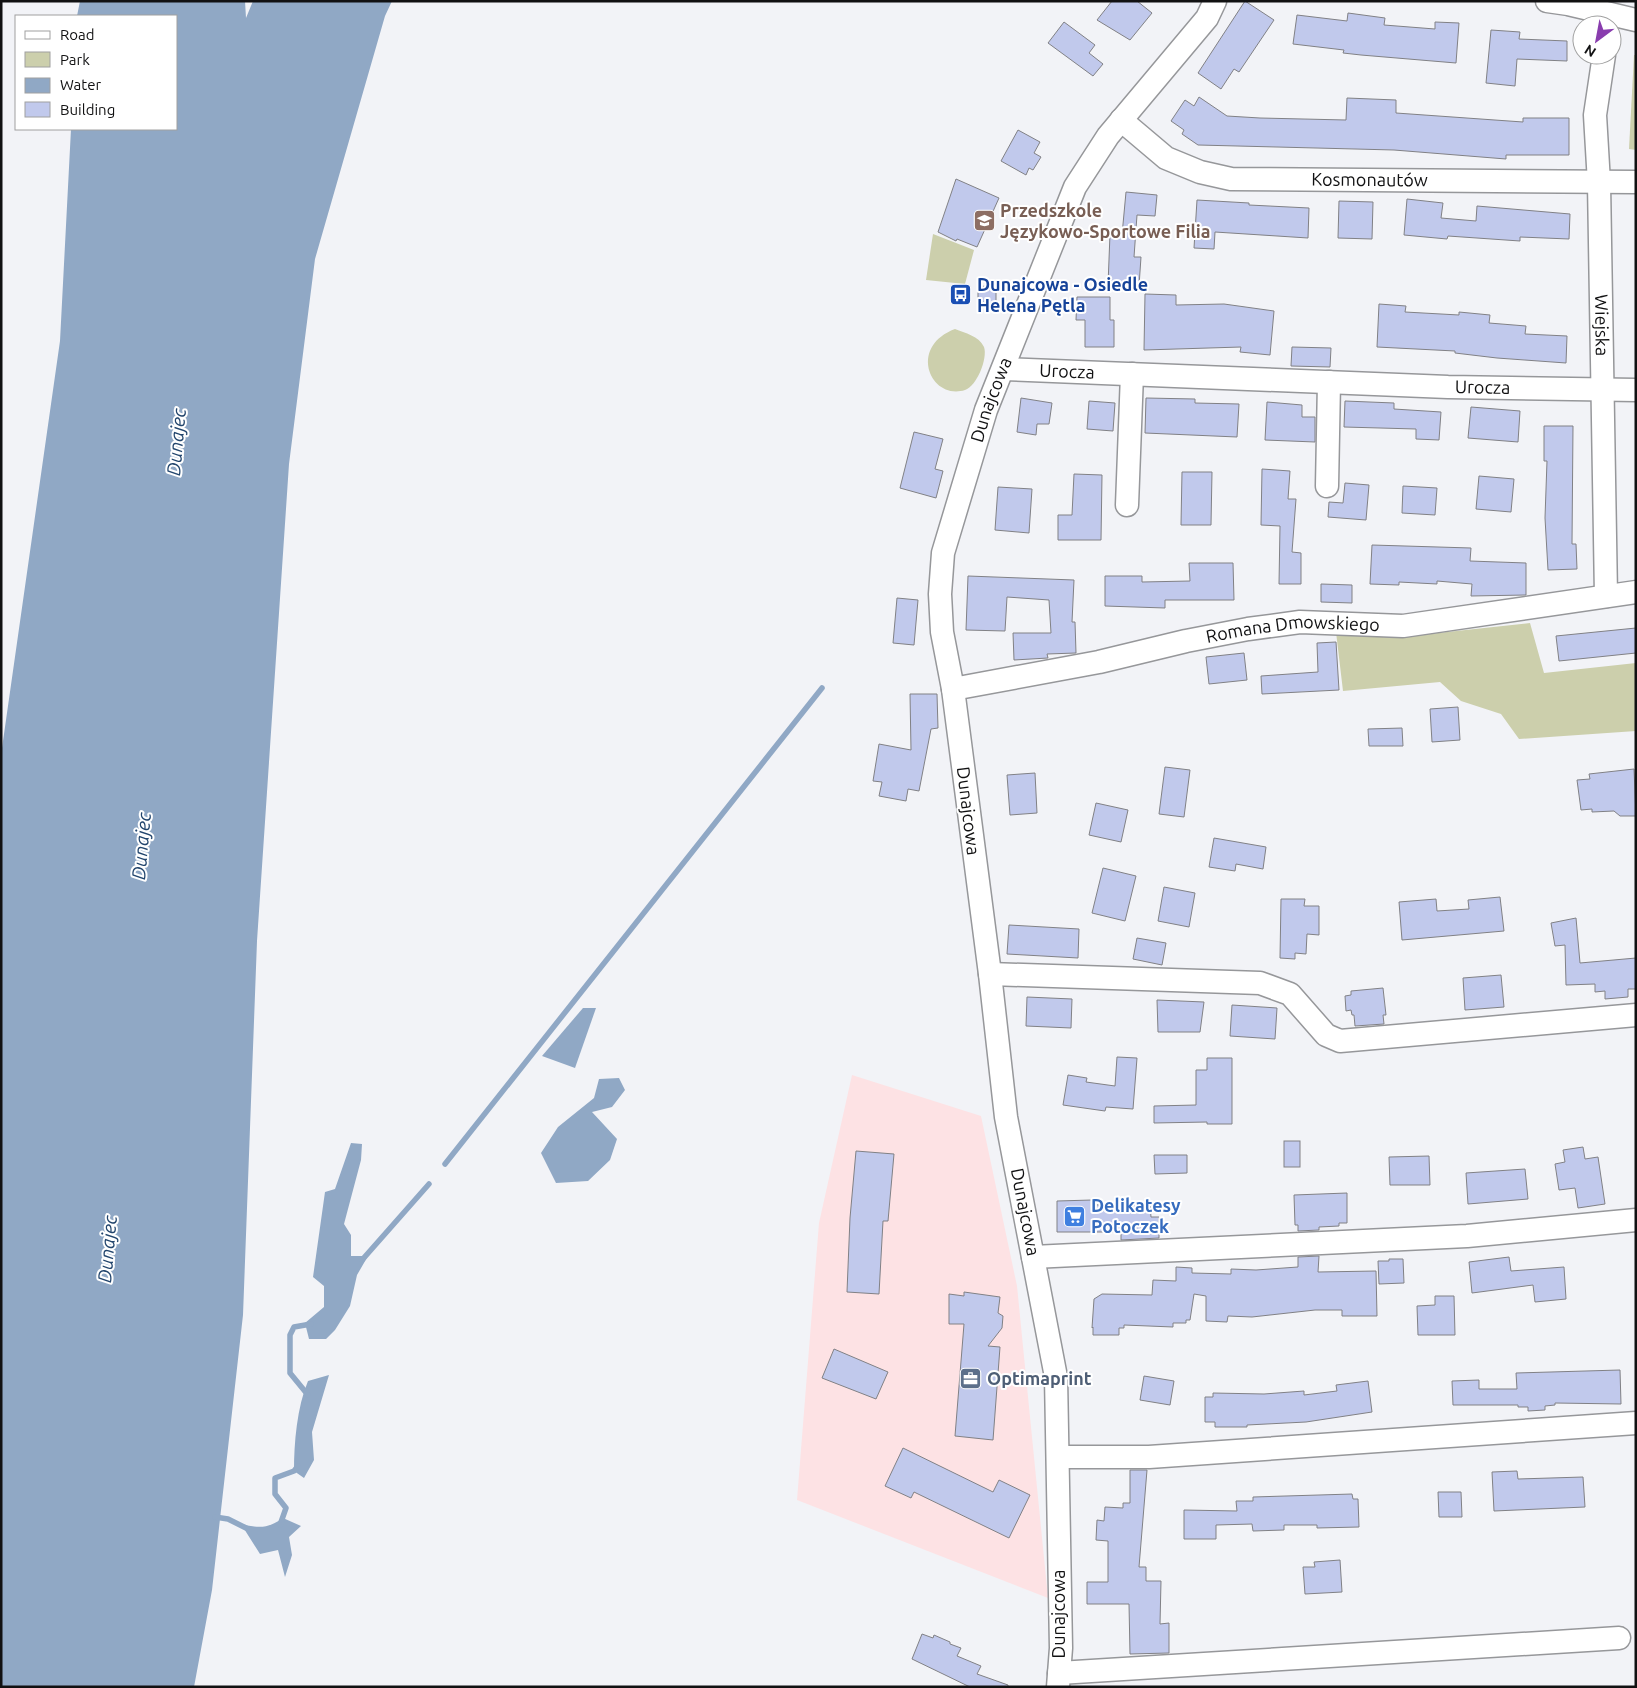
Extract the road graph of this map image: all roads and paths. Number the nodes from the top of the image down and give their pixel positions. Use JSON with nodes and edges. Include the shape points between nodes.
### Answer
{"nodes":[{"id":1,"x":1215,"y":1,"type":"edge"},
{"id":2,"x":1547,"y":1,"type":"edge"},
{"id":3,"x":1609,"y":13,"type":"edge"},
{"id":4,"x":1636,"y":20,"type":"edge"},
{"id":5,"x":1602,"y":65,"type":"edge"},
{"id":6,"x":1121,"y":120,"type":"junction"},
{"id":7,"x":1636,"y":182,"type":"edge"},
{"id":8,"x":1599,"y":183,"type":"junction"},
{"id":9,"x":1003,"y":369,"type":"junction"},
{"id":10,"x":1132,"y":374,"type":"junction"},
{"id":11,"x":1329,"y":382,"type":"junction"},
{"id":12,"x":1601,"y":389,"type":"junction"},
{"id":13,"x":1636,"y":390,"type":"edge"},
{"id":14,"x":1327,"y":486,"type":"dead end"},
{"id":15,"x":1127,"y":505,"type":"dead end"},
{"id":16,"x":1636,"y":592,"type":"edge"},
{"id":17,"x":1606,"y":596,"type":"junction"},
{"id":18,"x":953,"y":689,"type":"junction"},
{"id":19,"x":990,"y":974,"type":"junction"},
{"id":20,"x":1636,"y":1015,"type":"edge"},
{"id":21,"x":1636,"y":1220,"type":"edge"},
{"id":22,"x":1033,"y":1257,"type":"junction"},
{"id":23,"x":1636,"y":1423,"type":"edge"},
{"id":24,"x":1058,"y":1456,"type":"junction"},
{"id":25,"x":1619,"y":1638,"type":"dead end"},
{"id":26,"x":1058,"y":1680,"type":"edge"}],
"edges":[{"from":1,"to":6,"type":"street","name":"Dunajcowa","via":[[1207,18]]},
{"from":2,"to":3,"type":"street"},
{"from":3,"to":4,"type":"street"},
{"from":5,"to":8,"type":"street","name":"Wiejska","via":[[1595,115]]},
{"from":6,"to":8,"type":"street","name":"Kosmonautów","via":[[1166,158],[1200,172],[1230,179]]},
{"from":6,"to":9,"type":"street","name":"Dunajcowa","via":[[1075,187]]},
{"from":7,"to":8,"type":"street","name":"Kosmonautów"},
{"from":8,"to":12,"type":"street","name":"Wiejska"},
{"from":9,"to":10,"type":"street","name":"Urocza"},
{"from":9,"to":18,"type":"street","name":"Dunajcowa","via":[[986,410],[943,552],[942,632]]},
{"from":10,"to":11,"type":"street","name":"Urocza"},
{"from":10,"to":15,"type":"street"},
{"from":11,"to":12,"type":"street","name":"Urocza"},
{"from":11,"to":14,"type":"street"},
{"from":12,"to":13,"type":"street","name":"Urocza"},
{"from":12,"to":17,"type":"street","name":"Wiejska"},
{"from":16,"to":17,"type":"street","name":"Romana Dmowskiego"},
{"from":17,"to":18,"type":"street","name":"Romana Dmowskiego","via":[[1403,626],[1300,622],[1248,629],[1099,662]]},
{"from":18,"to":19,"type":"street","name":"Dunajcowa"},
{"from":19,"to":20,"type":"street","via":[[1260,983],[1290,994],[1326,1035],[1340,1041]]},
{"from":19,"to":22,"type":"street","name":"Dunajcowa","via":[[1006,1117]]},
{"from":21,"to":22,"type":"street","via":[[1467,1236]]},
{"from":22,"to":24,"type":"street","name":"Dunajcowa","via":[[1056,1377]]},
{"from":23,"to":24,"type":"street","via":[[1150,1457]]},
{"from":24,"to":26,"type":"street","name":"Dunajcowa"},
{"from":25,"to":26,"type":"street"}]}
